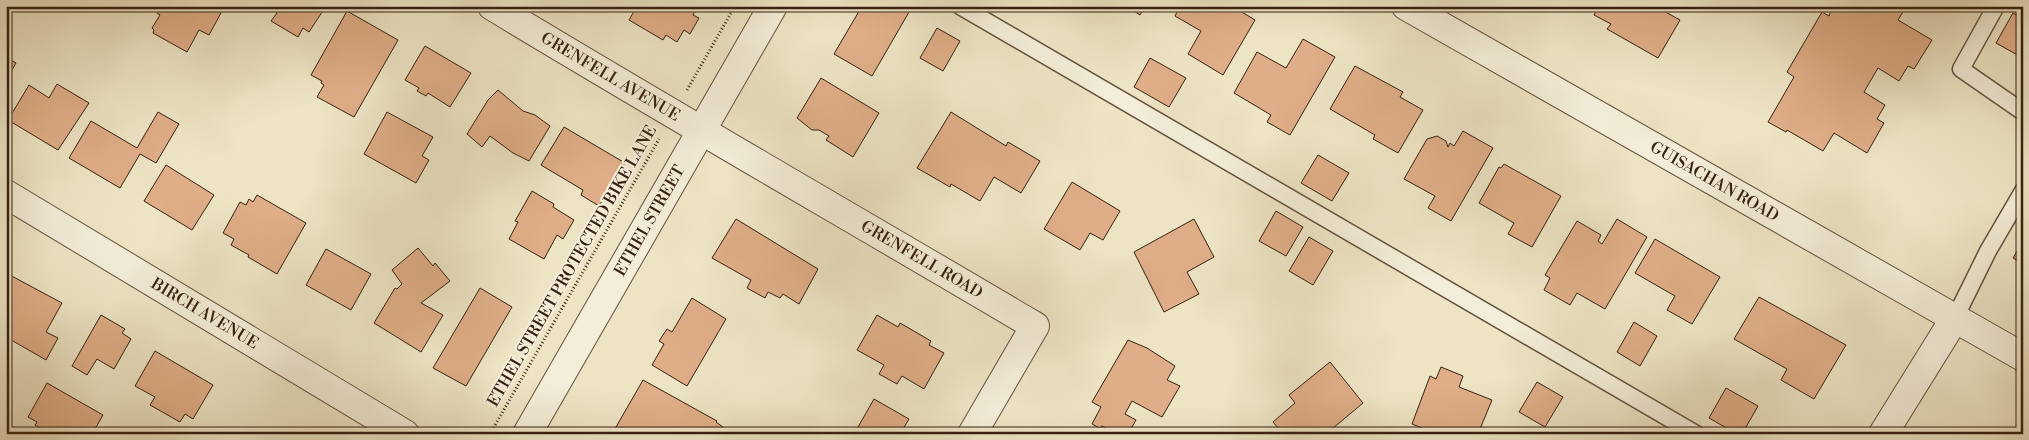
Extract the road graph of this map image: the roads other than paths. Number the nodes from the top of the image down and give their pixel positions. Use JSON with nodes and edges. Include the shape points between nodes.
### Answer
{"nodes":[{"id":1,"x":492,"y":6,"type":"edge"},
{"id":2,"x":773,"y":6,"type":"edge"},
{"id":3,"x":960,"y":6,"type":"edge"},
{"id":4,"x":1406,"y":6,"type":"edge"},
{"id":5,"x":1996,"y":6,"type":"edge"},
{"id":6,"x":2023,"y":112,"type":"edge"},
{"id":7,"x":701,"y":132,"type":"junction"},
{"id":8,"x":2023,"y":191,"type":"edge"},
{"id":9,"x":6,"y":194,"type":"edge"},
{"id":10,"x":1955,"y":318,"type":"junction"},
{"id":11,"x":2023,"y":357,"type":"edge"},
{"id":12,"x":405,"y":434,"type":"edge"},
{"id":13,"x":527,"y":434,"type":"edge"},
{"id":14,"x":972,"y":434,"type":"edge"},
{"id":15,"x":1696,"y":434,"type":"edge"},
{"id":16,"x":1883,"y":434,"type":"edge"}],
"edges":[{"from":1,"to":7,"type":"street","name":"GRENFELL AVENUE"},
{"from":2,"to":7,"type":"street","name":"ETHEL STREET"},
{"from":3,"to":15,"type":"lane"},
{"from":4,"to":10,"type":"street","name":"GUISACHAN ROAD"},
{"from":5,"to":6,"type":"lane","via":[[1960,70]]},
{"from":7,"to":13,"type":"street","name":"ETHEL STREET"},
{"from":7,"to":14,"type":"street","name":"GRENFELL ROAD","via":[[1035,326]]},
{"from":8,"to":10,"type":"lane"},
{"from":9,"to":12,"type":"street","name":"BIRCH AVENUE"},
{"from":10,"to":11,"type":"street","name":"GUISACHAN ROAD"},
{"from":10,"to":16,"type":"street"}]}
